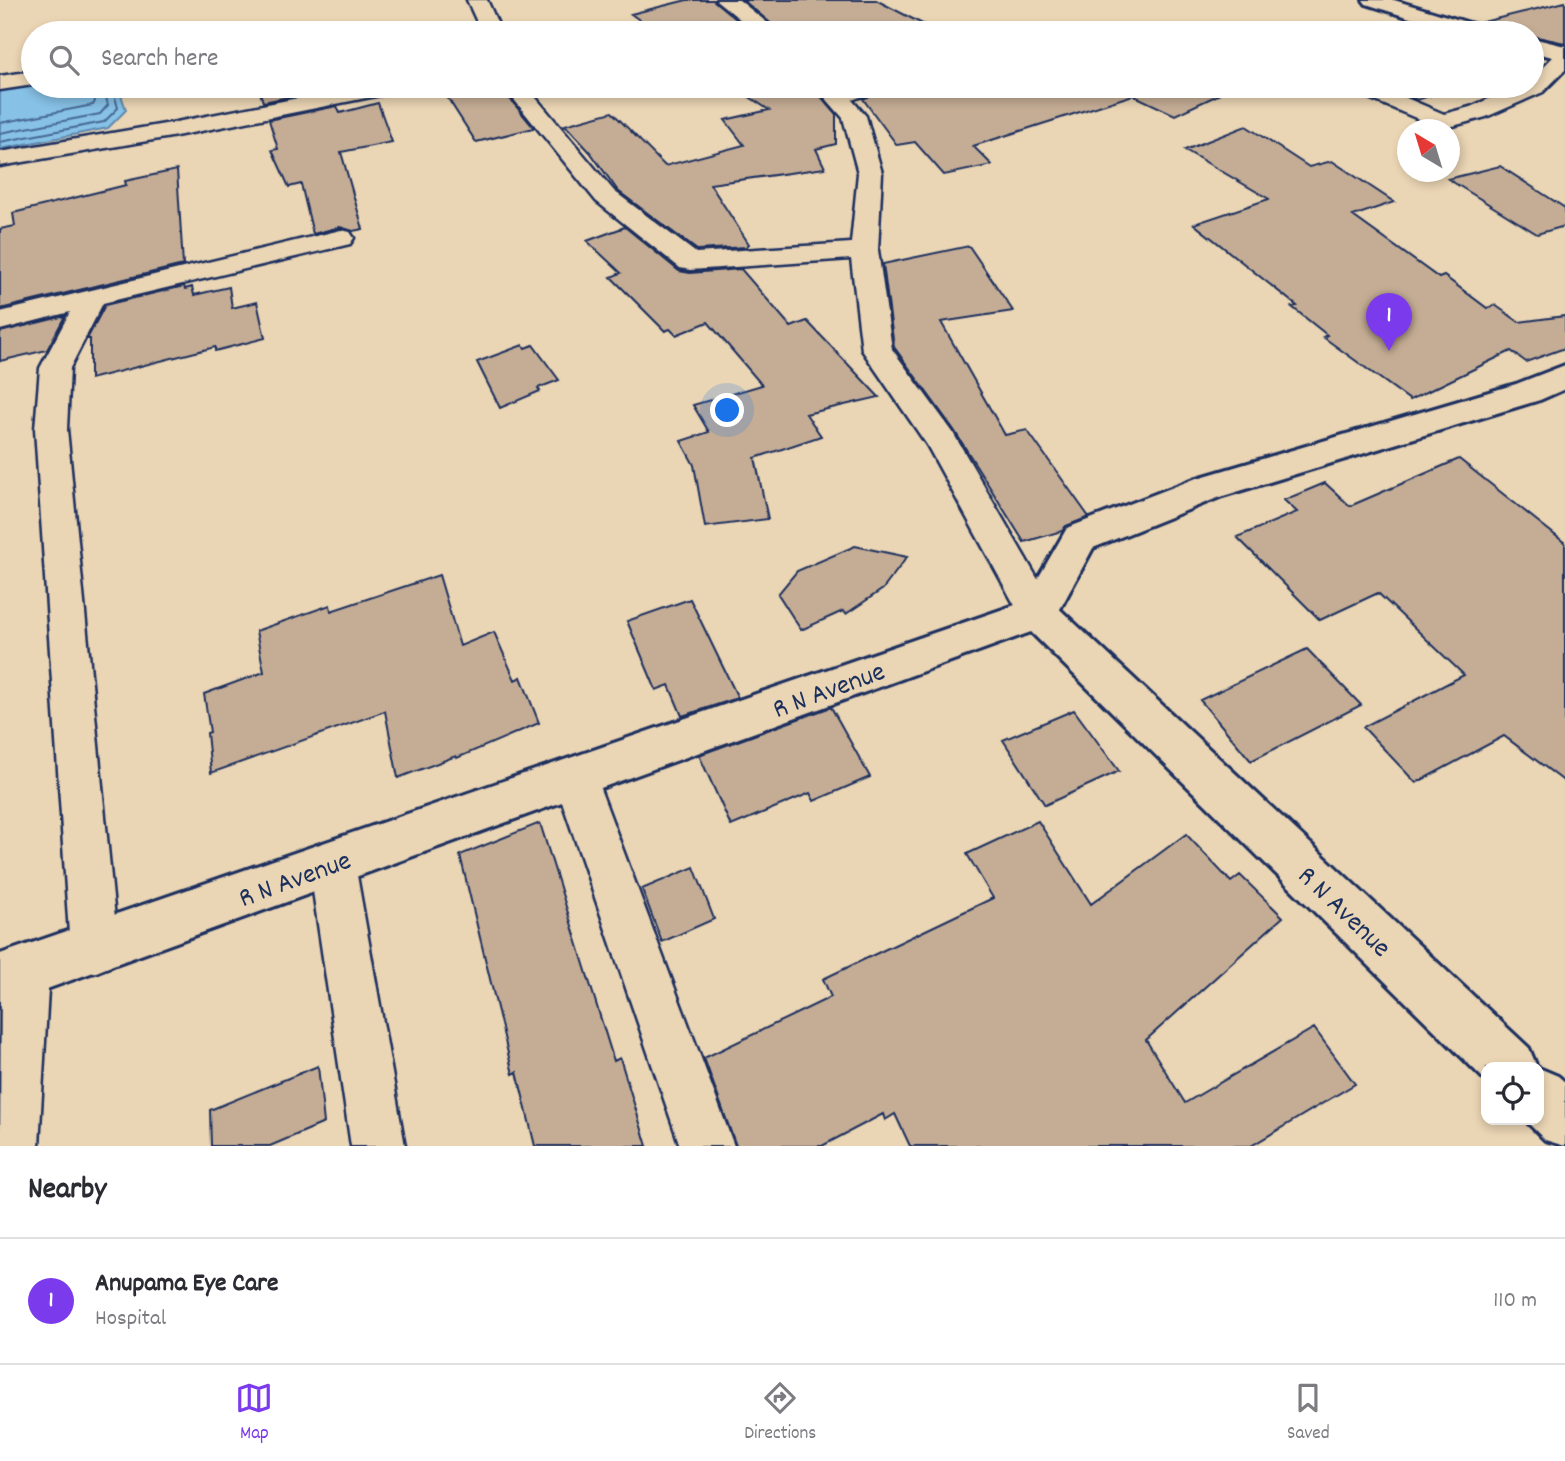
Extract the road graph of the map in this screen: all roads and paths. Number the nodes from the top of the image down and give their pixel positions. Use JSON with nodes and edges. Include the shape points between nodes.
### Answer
{"nodes":[{"id":1,"x":477,"y":0,"type":"edge"},
{"id":2,"x":1373,"y":0,"type":"edge"},
{"id":3,"x":743,"y":4,"type":"edge"},
{"id":4,"x":487,"y":21,"type":"edge"},
{"id":5,"x":759,"y":21,"type":"edge"},
{"id":6,"x":1440,"y":21,"type":"edge"},
{"id":7,"x":1544,"y":49,"type":"edge"},
{"id":8,"x":1565,"y":56,"type":"edge"},
{"id":9,"x":1544,"y":78,"type":"edge"},
{"id":10,"x":21,"y":80,"type":"edge"},
{"id":11,"x":0,"y":83,"type":"edge"},
{"id":12,"x":331,"y":98,"type":"edge"},
{"id":13,"x":524,"y":98,"type":"edge"},
{"id":14,"x":838,"y":98,"type":"edge"},
{"id":15,"x":1387,"y":98,"type":"edge"},
{"id":16,"x":1510,"y":98,"type":"edge"},
{"id":17,"x":0,"y":159,"type":"edge"},
{"id":18,"x":341,"y":238,"type":"dead end"},
{"id":19,"x":864,"y":250,"type":"junction"},
{"id":20,"x":92,"y":297,"type":"junction"},
{"id":21,"x":0,"y":321,"type":"edge"},
{"id":22,"x":1565,"y":376,"type":"edge"},
{"id":23,"x":1038,"y":613,"type":"junction"},
{"id":24,"x":575,"y":778,"type":"junction"},
{"id":25,"x":332,"y":864,"type":"junction"},
{"id":26,"x":94,"y":949,"type":"junction"},
{"id":27,"x":13,"y":976,"type":"edge"},
{"id":28,"x":1505,"y":1062,"type":"edge"},
{"id":29,"x":1544,"y":1100,"type":"edge"},
{"id":30,"x":1565,"y":1120,"type":"edge"},
{"id":31,"x":12,"y":1146,"type":"edge"},
{"id":32,"x":378,"y":1146,"type":"edge"},
{"id":33,"x":707,"y":1146,"type":"edge"}],
"edges":[{"from":1,"to":4,"type":"street"},
{"from":2,"to":6,"type":"main road"},
{"from":3,"to":5,"type":"street"},
{"from":7,"to":8,"type":"main road"},
{"from":8,"to":9,"type":"street"},
{"from":10,"to":11,"type":"street"},
{"from":12,"to":17,"type":"street"},
{"from":13,"to":19,"type":"street","via":[[606,196],[690,262]]},
{"from":14,"to":19,"type":"street","via":[[854,116],[870,173]]},
{"from":15,"to":16,"type":"street","via":[[1441,122]]},
{"from":18,"to":20,"type":"street"},
{"from":19,"to":23,"type":"street","via":[[877,350],[940,439]]},
{"from":20,"to":21,"type":"street"},
{"from":20,"to":26,"type":"street","via":[[55,368],[51,429]]},
{"from":22,"to":23,"type":"main road","via":[[1528,392],[1208,488],[1080,538]]},
{"from":23,"to":24,"type":"main road","name":"R N Avenue"},
{"from":23,"to":28,"type":"main road","name":"R N Avenue"},
{"from":24,"to":25,"type":"main road","name":"R N Avenue"},
{"from":24,"to":33,"type":"street"},
{"from":25,"to":26,"type":"main road","name":"R N Avenue"},
{"from":25,"to":32,"type":"street"},
{"from":26,"to":27,"type":"main road","name":"R N Avenue"},
{"from":27,"to":31,"type":"street"},
{"from":29,"to":30,"type":"main road"}]}
